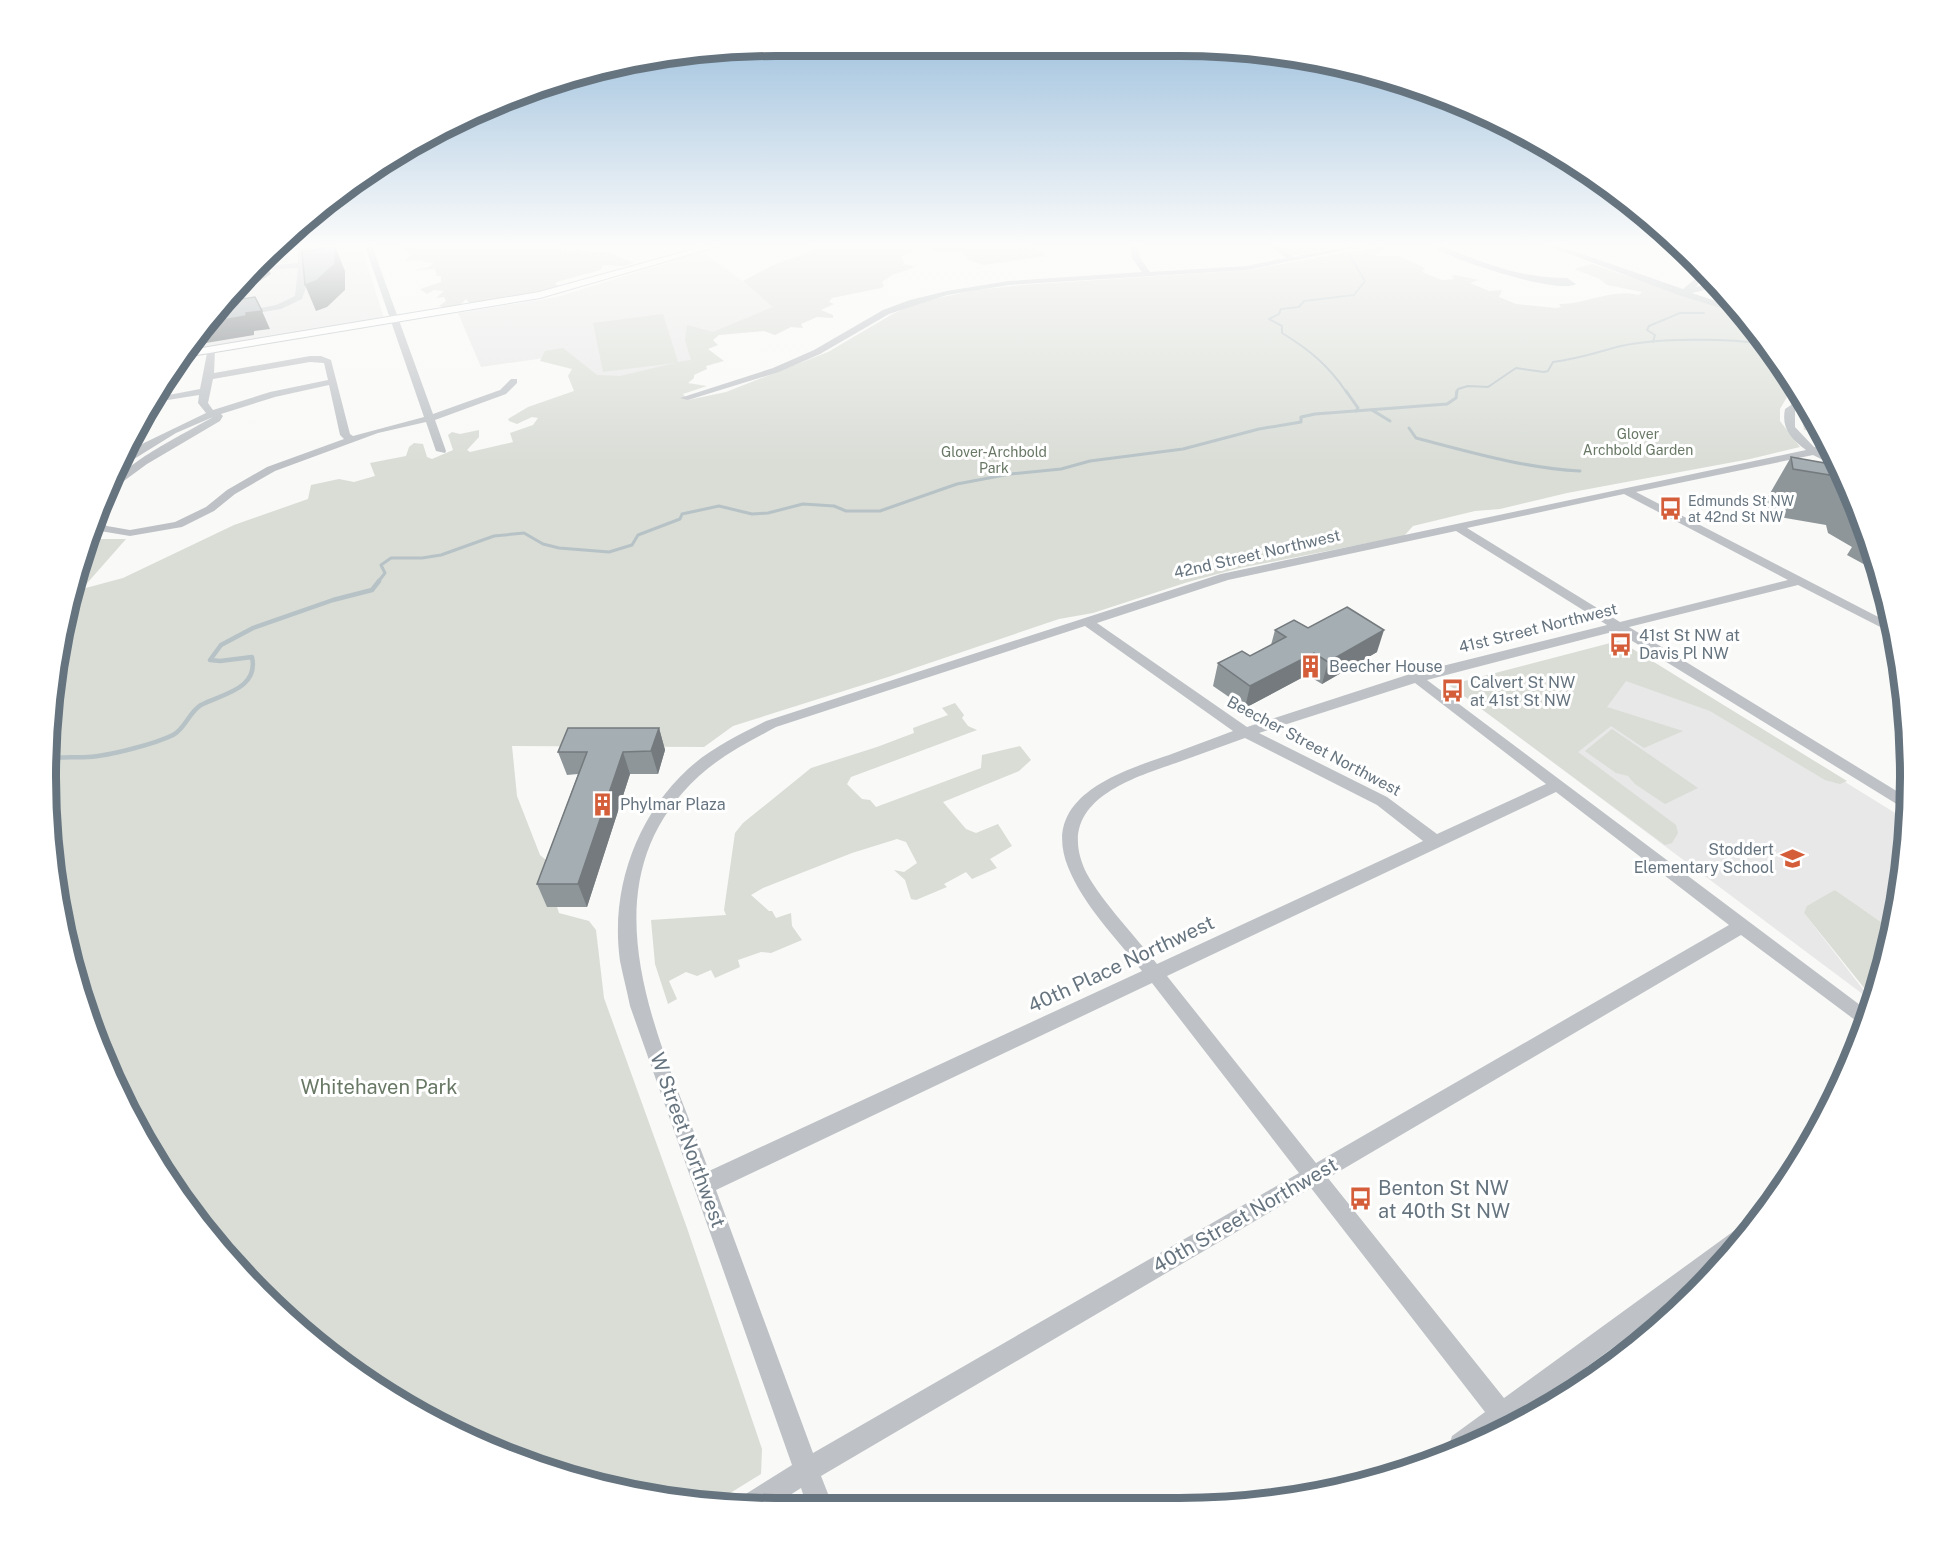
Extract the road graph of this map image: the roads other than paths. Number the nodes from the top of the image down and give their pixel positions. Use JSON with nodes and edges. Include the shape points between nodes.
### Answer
{"nodes":[{"id":1,"x":402,"y":319,"type":"edge"},
{"id":2,"x":875,"y":319,"type":"edge"},
{"id":3,"x":393,"y":320,"type":"junction"},
{"id":4,"x":211,"y":350,"type":"junction"},
{"id":5,"x":194,"y":353,"type":"edge"},
{"id":6,"x":209,"y":376,"type":"junction"},
{"id":7,"x":514,"y":381,"type":"dead end"},
{"id":8,"x":332,"y":382,"type":"junction"},
{"id":9,"x":203,"y":391,"type":"junction"},
{"id":10,"x":281,"y":393,"type":"junction"},
{"id":11,"x":686,"y":398,"type":"dead end"},
{"id":12,"x":163,"y":399,"type":"edge"},
{"id":13,"x":1796,"y":405,"type":"edge"},
{"id":14,"x":210,"y":413,"type":"junction"},
{"id":15,"x":221,"y":417,"type":"junction"},
{"id":16,"x":430,"y":418,"type":"junction"},
{"id":17,"x":353,"y":440,"type":"junction"},
{"id":18,"x":441,"y":451,"type":"dead end"},
{"id":19,"x":1818,"y":451,"type":"junction"},
{"id":20,"x":1822,"y":453,"type":"edge"},
{"id":21,"x":1823,"y":455,"type":"edge"},
{"id":22,"x":131,"y":456,"type":"edge"},
{"id":23,"x":128,"y":462,"type":"edge"},
{"id":24,"x":143,"y":462,"type":"junction"},
{"id":25,"x":120,"y":479,"type":"edge"},
{"id":26,"x":1626,"y":491,"type":"junction"},
{"id":27,"x":101,"y":526,"type":"edge"},
{"id":28,"x":1459,"y":528,"type":"junction"},
{"id":29,"x":1799,"y":581,"type":"junction"},
{"id":30,"x":1086,"y":621,"type":"junction"},
{"id":31,"x":1883,"y":624,"type":"edge"},
{"id":32,"x":1618,"y":627,"type":"junction"},
{"id":33,"x":1415,"y":677,"type":"junction"},
{"id":34,"x":1244,"y":732,"type":"junction"},
{"id":35,"x":690,"y":776,"type":"joint"},
{"id":36,"x":1557,"y":785,"type":"junction"},
{"id":37,"x":1899,"y":800,"type":"edge"},
{"id":38,"x":1436,"y":842,"type":"junction"},
{"id":39,"x":1742,"y":926,"type":"junction"},
{"id":40,"x":1155,"y":973,"type":"junction"},
{"id":41,"x":1859,"y":1014,"type":"edge"},
{"id":42,"x":1314,"y":1175,"type":"junction"},
{"id":43,"x":705,"y":1184,"type":"junction"},
{"id":44,"x":1710,"y":1264,"type":"edge"},
{"id":45,"x":1509,"y":1418,"type":"edge"},
{"id":46,"x":1506,"y":1420,"type":"edge"},
{"id":47,"x":807,"y":1470,"type":"junction"},
{"id":48,"x":763,"y":1498,"type":"edge"},
{"id":49,"x":817,"y":1498,"type":"edge"}],
"edges":[{"from":1,"to":3,"type":"main road"},
{"from":2,"to":11,"type":"street","via":[[787,366]]},
{"from":3,"to":4,"type":"main road"},
{"from":3,"to":16,"type":"street"},
{"from":4,"to":5,"type":"main road"},
{"from":4,"to":6,"type":"street"},
{"from":6,"to":8,"type":"street","via":[[321,359],[328,362]]},
{"from":6,"to":9,"type":"street"},
{"from":7,"to":16,"type":"street","via":[[502,392]]},
{"from":8,"to":10,"type":"street"},
{"from":8,"to":17,"type":"street","via":[[345,435]]},
{"from":9,"to":12,"type":"street"},
{"from":9,"to":14,"type":"street","via":[[204,406]]},
{"from":10,"to":14,"type":"street","via":[[251,398]]},
{"from":10,"to":15,"type":"street"},
{"from":13,"to":19,"type":"street","via":[[1802,431]]},
{"from":14,"to":15,"type":"street"},
{"from":14,"to":22,"type":"street","via":[[163,435]]},
{"from":15,"to":24,"type":"street"},
{"from":16,"to":17,"type":"street"},
{"from":16,"to":18,"type":"street"},
{"from":17,"to":27,"type":"street","via":[[255,477],[210,509],[178,525],[130,533]]},
{"from":19,"to":20,"type":"street"},
{"from":19,"to":21,"type":"street"},
{"from":19,"to":26,"type":"street","name":"42nd Street Northwest"},
{"from":23,"to":24,"type":"street"},
{"from":24,"to":25,"type":"street"},
{"from":26,"to":28,"type":"street","name":"42nd Street Northwest"},
{"from":26,"to":29,"type":"street"},
{"from":28,"to":30,"type":"street","name":"42nd Street Northwest","via":[[1236,574]]},
{"from":28,"to":32,"type":"street"},
{"from":29,"to":31,"type":"street"},
{"from":29,"to":32,"type":"street","name":"41st Street Northwest"},
{"from":30,"to":34,"type":"street","name":"Beecher Street Northwest"},
{"from":30,"to":35,"type":"street","name":"42nd Street Northwest","via":[[771,724],[729,747]]},
{"from":32,"to":33,"type":"street","name":"41st Street Northwest"},
{"from":32,"to":37,"type":"street"},
{"from":33,"to":34,"type":"street","name":"41st Street Northwest"},
{"from":33,"to":36,"type":"street"},
{"from":34,"to":38,"type":"street","name":"Beecher Street Northwest","via":[[1382,801]]},
{"from":34,"to":40,"type":"street","name":"41st Street Northwest","via":[[1119,780],[1098,790],[1078,811],[1070,835],[1070,853],[1076,869]]},
{"from":35,"to":43,"type":"street","name":"W Street Northwest","via":[[661,808],[640,845],[629,887],[626,927],[639,1006]]},
{"from":36,"to":38,"type":"street","name":"40th Place Northwest"},
{"from":36,"to":39,"type":"street"},
{"from":38,"to":40,"type":"street","name":"40th Place Northwest"},
{"from":39,"to":41,"type":"street"},
{"from":39,"to":42,"type":"street","name":"40th Street Northwest"},
{"from":40,"to":42,"type":"street","name":"41st Street Northwest"},
{"from":40,"to":43,"type":"street","name":"40th Place Northwest"},
{"from":42,"to":46,"type":"street","name":"41st Street Northwest"},
{"from":42,"to":47,"type":"street","name":"40th Street Northwest"},
{"from":43,"to":47,"type":"street","name":"W Street Northwest"},
{"from":44,"to":45,"type":"street"},
{"from":47,"to":48,"type":"street","name":"40th Street Northwest"},
{"from":47,"to":49,"type":"street","name":"W Street Northwest"}]}
